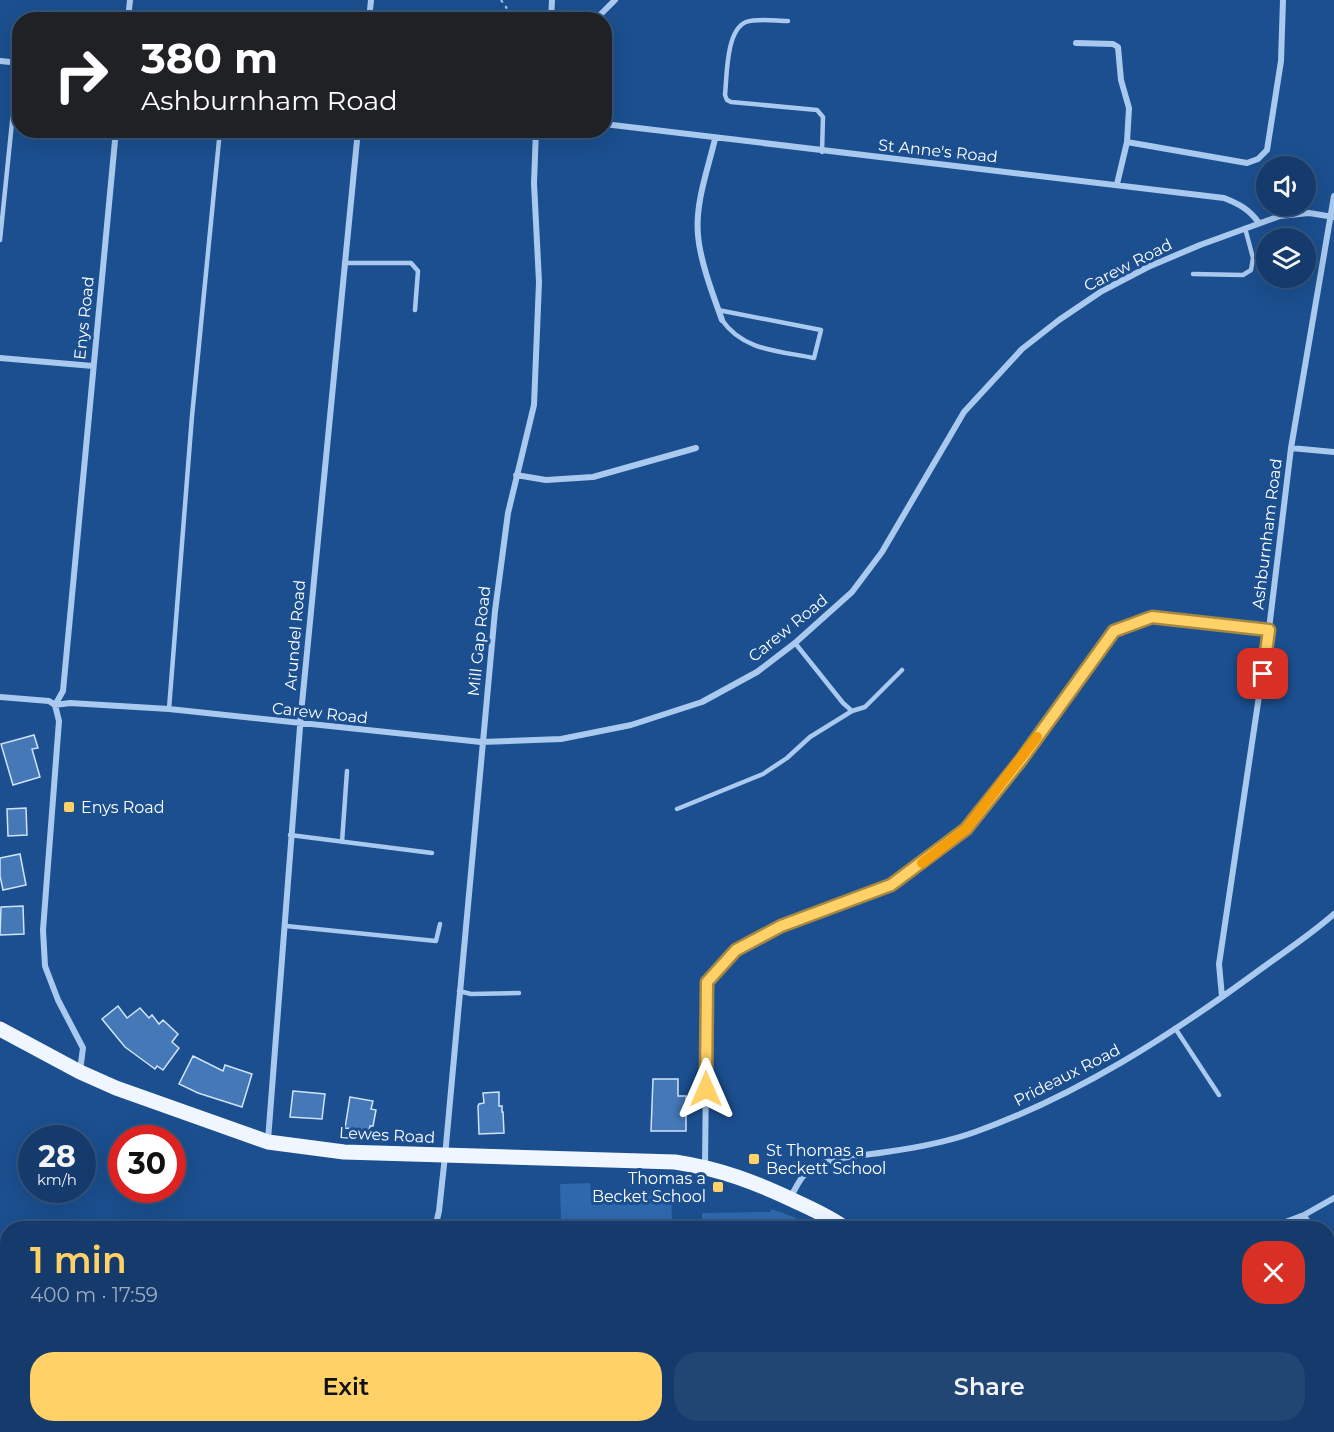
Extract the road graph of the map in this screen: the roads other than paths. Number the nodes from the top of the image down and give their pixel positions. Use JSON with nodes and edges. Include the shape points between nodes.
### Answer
{"nodes":[{"id":1,"x":615,"y":0,"type":"edge"},
{"id":2,"x":1283,"y":0,"type":"edge"},
{"id":3,"x":603,"y":12,"type":"edge"},
{"id":4,"x":788,"y":21,"type":"dead end"},
{"id":5,"x":1076,"y":43,"type":"dead end"},
{"id":6,"x":12,"y":121,"type":"edge"},
{"id":7,"x":612,"y":125,"type":"edge"},
{"id":8,"x":115,"y":138,"type":"edge"},
{"id":9,"x":219,"y":138,"type":"edge"},
{"id":10,"x":357,"y":138,"type":"edge"},
{"id":11,"x":536,"y":138,"type":"edge"},
{"id":12,"x":715,"y":139,"type":"junction"},
{"id":13,"x":1127,"y":142,"type":"junction"},
{"id":14,"x":822,"y":152,"type":"junction"},
{"id":15,"x":1117,"y":184,"type":"junction"},
{"id":16,"x":1334,"y":196,"type":"edge"},
{"id":17,"x":2,"y":204,"type":"edge"},
{"id":18,"x":1332,"y":217,"type":"edge"},
{"id":19,"x":1258,"y":223,"type":"junction"},
{"id":20,"x":1245,"y":228,"type":"junction"},
{"id":21,"x":0,"y":240,"type":"edge"},
{"id":22,"x":344,"y":263,"type":"junction"},
{"id":23,"x":1193,"y":274,"type":"dead end"},
{"id":24,"x":415,"y":310,"type":"dead end"},
{"id":25,"x":718,"y":310,"type":"junction"},
{"id":26,"x":722,"y":320,"type":"joint"},
{"id":27,"x":0,"y":358,"type":"edge"},
{"id":28,"x":93,"y":366,"type":"junction"},
{"id":29,"x":696,"y":448,"type":"dead end"},
{"id":30,"x":1291,"y":448,"type":"junction"},
{"id":31,"x":1334,"y":452,"type":"edge"},
{"id":32,"x":516,"y":476,"type":"junction"},
{"id":33,"x":1269,"y":630,"type":"junction"},
{"id":34,"x":795,"y":643,"type":"junction"},
{"id":35,"x":902,"y":670,"type":"dead end"},
{"id":36,"x":0,"y":696,"type":"edge"},
{"id":37,"x":55,"y":705,"type":"junction"},
{"id":38,"x":169,"y":709,"type":"junction"},
{"id":39,"x":852,"y":711,"type":"junction"},
{"id":40,"x":301,"y":725,"type":"junction"},
{"id":41,"x":481,"y":742,"type":"junction"},
{"id":42,"x":347,"y":771,"type":"dead end"},
{"id":43,"x":677,"y":809,"type":"dead end"},
{"id":44,"x":291,"y":835,"type":"junction"},
{"id":45,"x":342,"y":842,"type":"junction"},
{"id":46,"x":432,"y":853,"type":"dead end"},
{"id":47,"x":1334,"y":914,"type":"edge"},
{"id":48,"x":440,"y":924,"type":"dead end"},
{"id":49,"x":286,"y":926,"type":"junction"},
{"id":50,"x":459,"y":991,"type":"junction"},
{"id":51,"x":519,"y":993,"type":"dead end"},
{"id":52,"x":1222,"y":997,"type":"junction"},
{"id":53,"x":1175,"y":1028,"type":"junction"},
{"id":54,"x":0,"y":1029,"type":"edge"},
{"id":55,"x":80,"y":1072,"type":"junction"},
{"id":56,"x":1219,"y":1095,"type":"dead end"},
{"id":57,"x":268,"y":1142,"type":"junction"},
{"id":58,"x":445,"y":1156,"type":"junction"},
{"id":59,"x":705,"y":1167,"type":"junction"},
{"id":60,"x":1334,"y":1198,"type":"edge"},
{"id":61,"x":790,"y":1199,"type":"junction"},
{"id":62,"x":1304,"y":1215,"type":"junction"},
{"id":63,"x":437,"y":1221,"type":"edge"},
{"id":64,"x":835,"y":1221,"type":"edge"},
{"id":65,"x":1288,"y":1221,"type":"edge"},
{"id":66,"x":1307,"y":1221,"type":"edge"}],
"edges":[{"from":1,"to":3,"type":"street"},
{"from":2,"to":13,"type":"street","via":[[1281,61],[1267,150],[1258,159],[1247,163]]},
{"from":4,"to":14,"type":"lane","via":[[744,22],[736,30],[731,41],[725,95],[732,102],[817,110],[823,117]]},
{"from":5,"to":13,"type":"street","via":[[1118,47],[1128,108]]},
{"from":6,"to":17,"type":"lane"},
{"from":7,"to":12,"type":"street","name":"St Anne's Road"},
{"from":8,"to":28,"type":"street","name":"Enys Road"},
{"from":9,"to":38,"type":"lane"},
{"from":10,"to":22,"type":"street","name":"Arundel Road"},
{"from":11,"to":32,"type":"street","name":"Mill Gap Road","via":[[539,282],[535,394]]},
{"from":12,"to":14,"type":"street","name":"St Anne's Road"},
{"from":12,"to":25,"type":"street","via":[[699,206],[698,234]]},
{"from":13,"to":15,"type":"street"},
{"from":14,"to":15,"type":"street","name":"St Anne's Road"},
{"from":15,"to":19,"type":"street","name":"St Anne's Road","via":[[1224,198],[1252,213]]},
{"from":16,"to":18,"type":"street","name":"Ashburnham Road"},
{"from":17,"to":21,"type":"lane"},
{"from":18,"to":19,"type":"street","name":"Carew Road","via":[[1296,213]]},
{"from":18,"to":30,"type":"street","name":"Ashburnham Road"},
{"from":19,"to":20,"type":"street","name":"Carew Road"},
{"from":20,"to":23,"type":"lane","via":[[1251,270],[1243,275]]},
{"from":20,"to":34,"type":"street","name":"Carew Road","via":[[1148,267],[1102,291],[1022,349],[964,412],[882,552],[852,592]]},
{"from":22,"to":24,"type":"lane","via":[[411,263],[418,271]]},
{"from":22,"to":40,"type":"street","name":"Arundel Road"},
{"from":25,"to":26,"type":"street"},
{"from":25,"to":26,"type":"lane","via":[[821,330],[814,358],[742,341]]},
{"from":27,"to":28,"type":"street"},
{"from":28,"to":37,"type":"street","name":"Enys Road","via":[[63,691]]},
{"from":29,"to":32,"type":"street","via":[[593,477],[546,480]]},
{"from":30,"to":31,"type":"street"},
{"from":30,"to":33,"type":"street","name":"Ashburnham Road"},
{"from":32,"to":41,"type":"street","name":"Mill Gap Road","via":[[496,600]]},
{"from":33,"to":52,"type":"street","name":"Ashburnham Road","via":[[1219,964]]},
{"from":33,"to":59,"type":"street","via":[[1152,617],[1114,631],[966,829],[891,885],[781,926],[736,950],[707,982]]},
{"from":34,"to":39,"type":"lane"},
{"from":34,"to":41,"type":"street","name":"Carew Road","via":[[757,672],[702,702],[630,725],[561,739]]},
{"from":35,"to":39,"type":"lane","via":[[865,707]]},
{"from":36,"to":37,"type":"street","name":"Carew Road"},
{"from":37,"to":38,"type":"street","name":"Carew Road"},
{"from":37,"to":55,"type":"street","name":"Enys Road","via":[[59,722],[43,930],[45,966],[83,1048]]},
{"from":38,"to":40,"type":"street","name":"Carew Road"},
{"from":39,"to":43,"type":"lane","via":[[810,737],[764,774]]},
{"from":40,"to":41,"type":"street","name":"Carew Road"},
{"from":40,"to":44,"type":"street","name":"Arundel Road"},
{"from":41,"to":50,"type":"street","name":"Mill Gap Road"},
{"from":42,"to":45,"type":"lane"},
{"from":44,"to":45,"type":"lane"},
{"from":44,"to":49,"type":"street","name":"Arundel Road"},
{"from":45,"to":46,"type":"lane"},
{"from":47,"to":52,"type":"street","name":"Prideaux Road"},
{"from":48,"to":49,"type":"lane","via":[[436,941]]},
{"from":49,"to":57,"type":"street","name":"Arundel Road"},
{"from":50,"to":51,"type":"lane"},
{"from":50,"to":58,"type":"street","name":"Mill Gap Road"},
{"from":52,"to":53,"type":"street","name":"Prideaux Road"},
{"from":53,"to":56,"type":"lane"},
{"from":53,"to":61,"type":"street","name":"Prideaux Road","via":[[1132,1057],[1034,1109],[983,1129],[907,1149],[822,1164],[801,1179]]},
{"from":54,"to":55,"type":"main road","name":"Lewes Road"},
{"from":55,"to":57,"type":"main road","name":"Lewes Road"},
{"from":57,"to":58,"type":"main road","name":"Lewes Road","via":[[344,1152]]},
{"from":58,"to":59,"type":"main road","name":"Lewes Road","via":[[675,1162]]},
{"from":58,"to":63,"type":"street","name":"Mill Gap Road"},
{"from":59,"to":61,"type":"main road","name":"Lewes Road","via":[[759,1184]]},
{"from":60,"to":62,"type":"street"},
{"from":61,"to":64,"type":"main road","name":"Lewes Road"},
{"from":62,"to":65,"type":"street"},
{"from":62,"to":66,"type":"street"}]}
